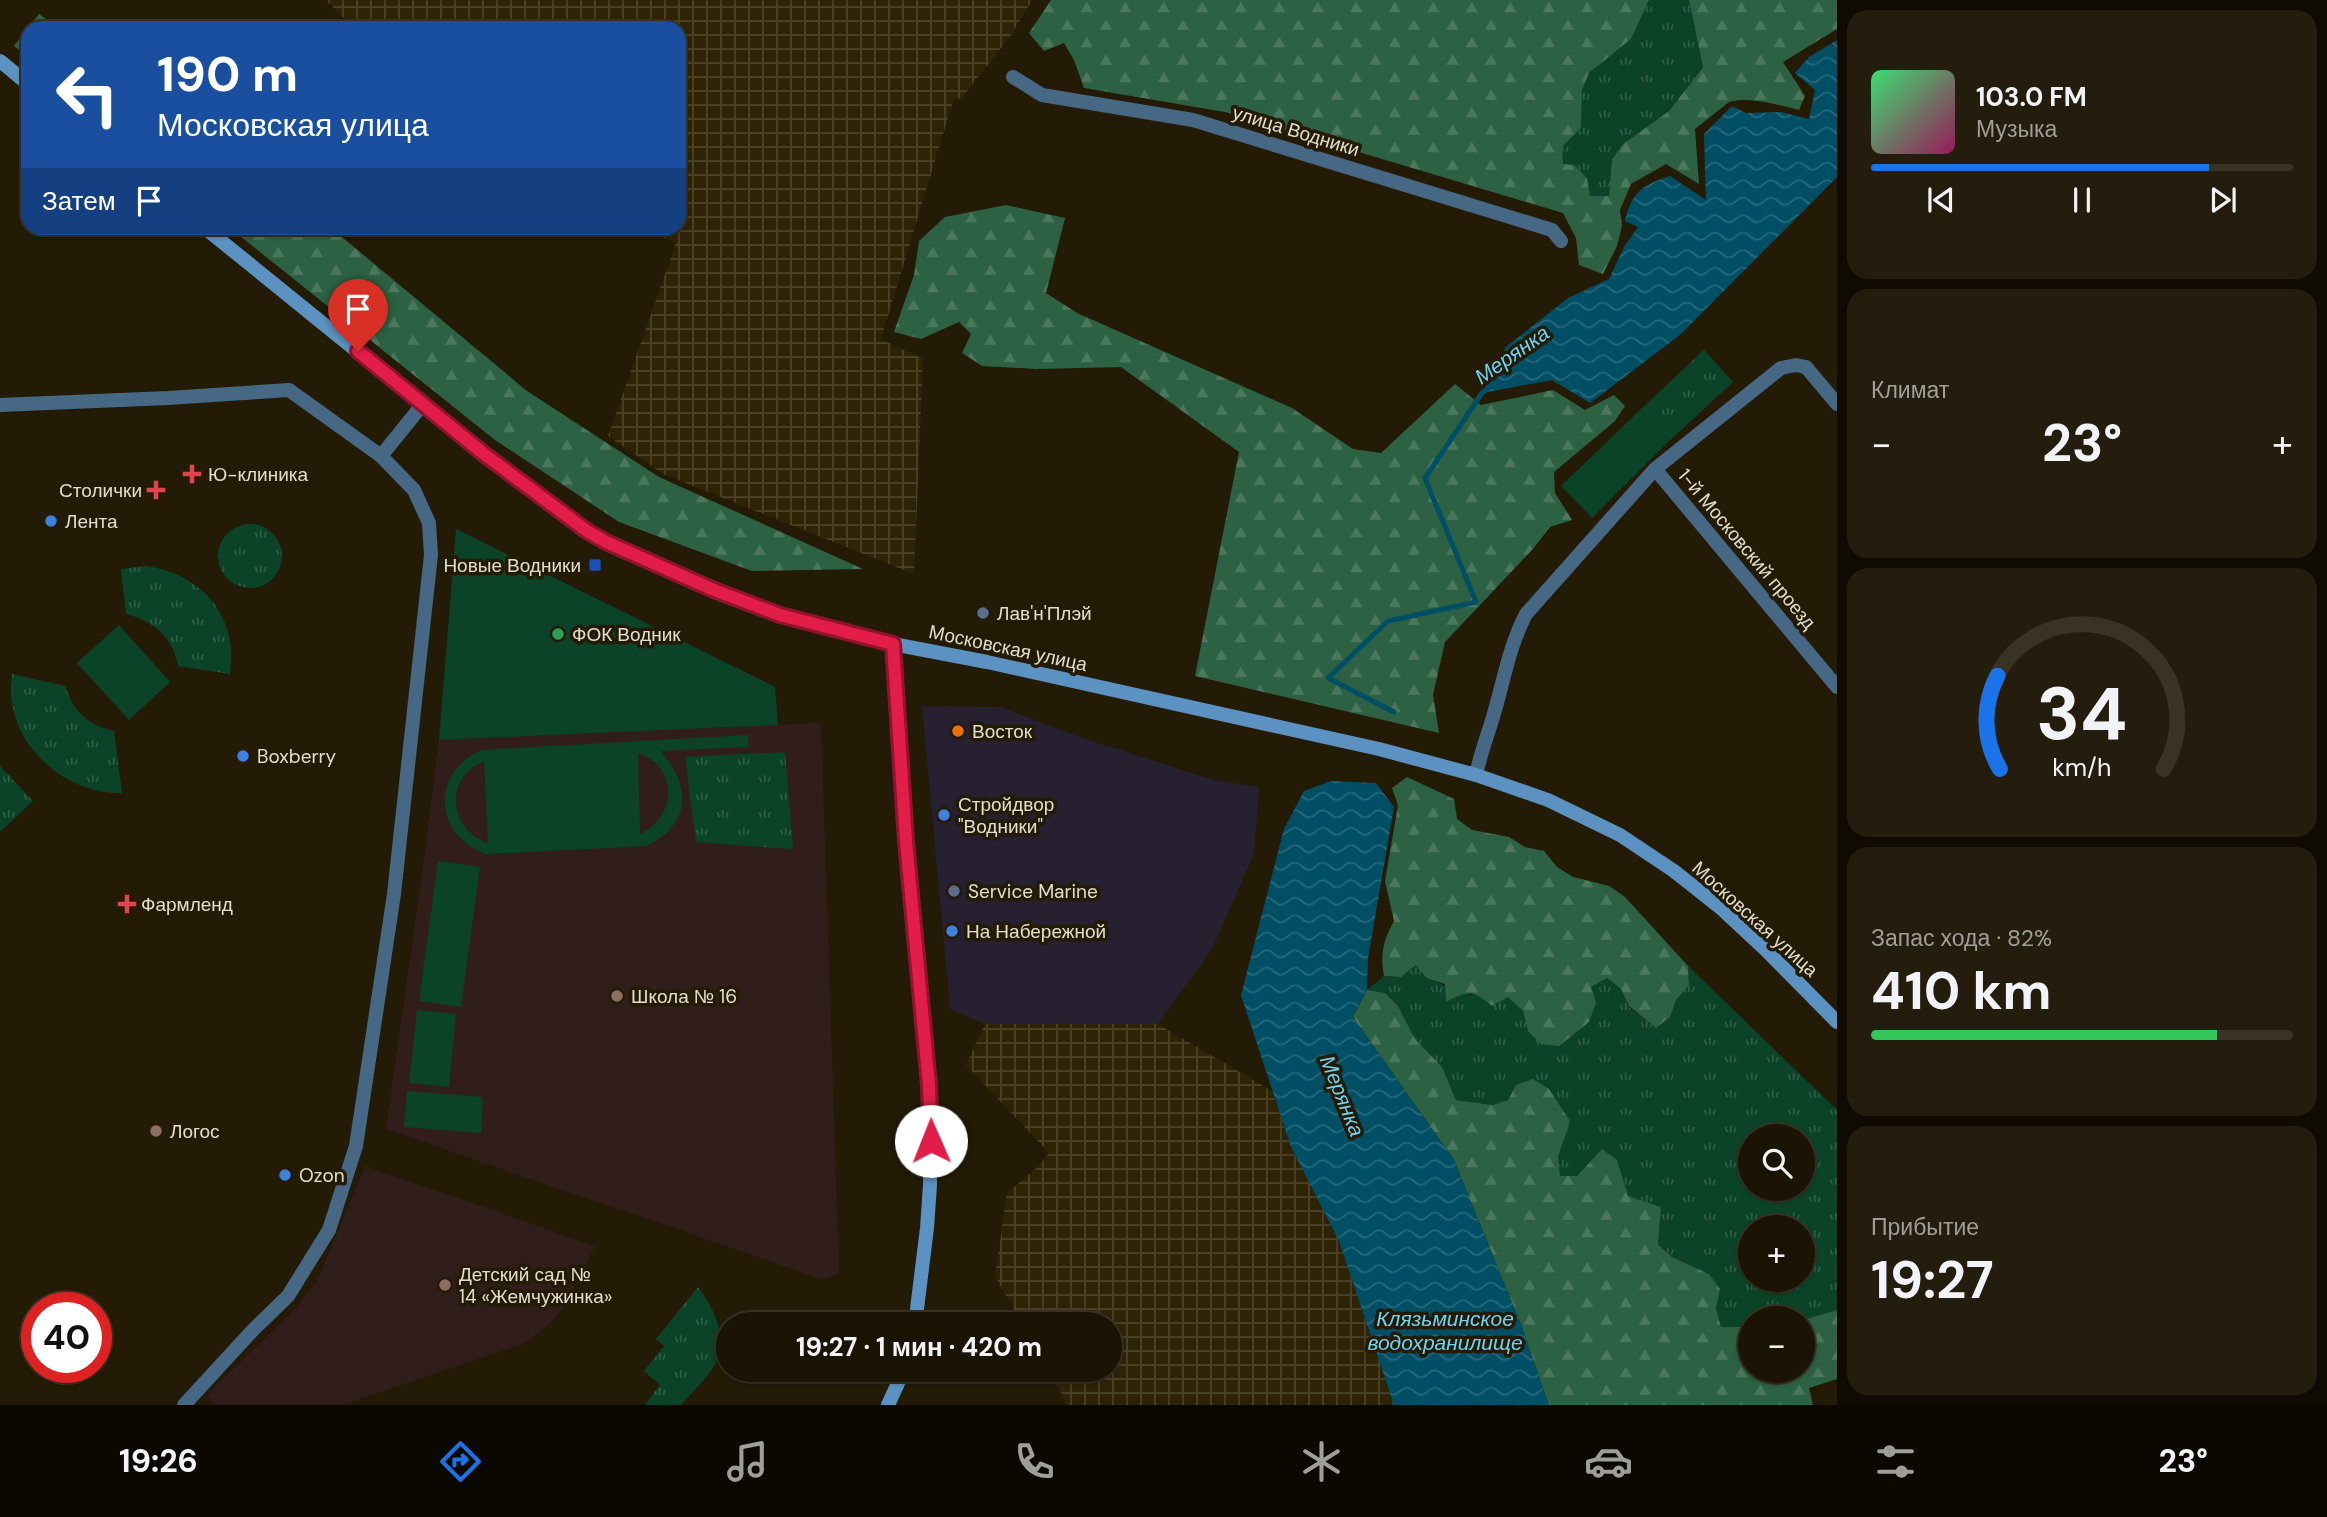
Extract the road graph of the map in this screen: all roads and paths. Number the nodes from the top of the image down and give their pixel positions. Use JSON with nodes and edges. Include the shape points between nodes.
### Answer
{"nodes":[{"id":1,"x":0,"y":61,"type":"edge"},
{"id":2,"x":1013,"y":77,"type":"dead end"},
{"id":3,"x":21,"y":78,"type":"edge"},
{"id":4,"x":214,"y":235,"type":"edge"},
{"id":5,"x":1561,"y":242,"type":"dead end"},
{"id":6,"x":423,"y":404,"type":"junction"},
{"id":7,"x":1837,"y":404,"type":"edge"},
{"id":8,"x":0,"y":405,"type":"edge"},
{"id":9,"x":380,"y":456,"type":"junction"},
{"id":10,"x":1655,"y":469,"type":"junction"},
{"id":11,"x":893,"y":644,"type":"junction"},
{"id":12,"x":1837,"y":687,"type":"edge"},
{"id":13,"x":1476,"y":775,"type":"junction"},
{"id":14,"x":1837,"y":1022,"type":"edge"},
{"id":15,"x":917,"y":1312,"type":"edge"},
{"id":16,"x":899,"y":1382,"type":"edge"},
{"id":17,"x":184,"y":1405,"type":"edge"},
{"id":18,"x":888,"y":1405,"type":"edge"}],
"edges":[{"from":1,"to":3,"type":"main road"},
{"from":2,"to":5,"type":"street","name":"улица Водники","via":[[1042,95],[1194,120],[1552,230]]},
{"from":4,"to":6,"type":"main road","name":"Московская улица"},
{"from":6,"to":9,"type":"street"},
{"from":6,"to":11,"type":"main road","name":"Московская улица","via":[[587,531],[630,554],[780,615]]},
{"from":7,"to":10,"type":"street","via":[[1806,367],[1781,368]]},
{"from":8,"to":9,"type":"street","via":[[289,390]]},
{"from":9,"to":17,"type":"street","via":[[414,490],[429,523],[431,555],[394,894],[356,1146],[329,1230],[288,1296]]},
{"from":10,"to":12,"type":"street","name":"1-й Московский проезд"},
{"from":10,"to":13,"type":"street","via":[[1526,614],[1513,639]]},
{"from":11,"to":13,"type":"main road","name":"Московская улица","via":[[1379,749]]},
{"from":11,"to":15,"type":"main road","via":[[930,1119],[927,1228]]},
{"from":13,"to":14,"type":"main road","name":"Московская улица","via":[[1548,800],[1620,835],[1674,871],[1722,909]]},
{"from":16,"to":18,"type":"main road"}]}
